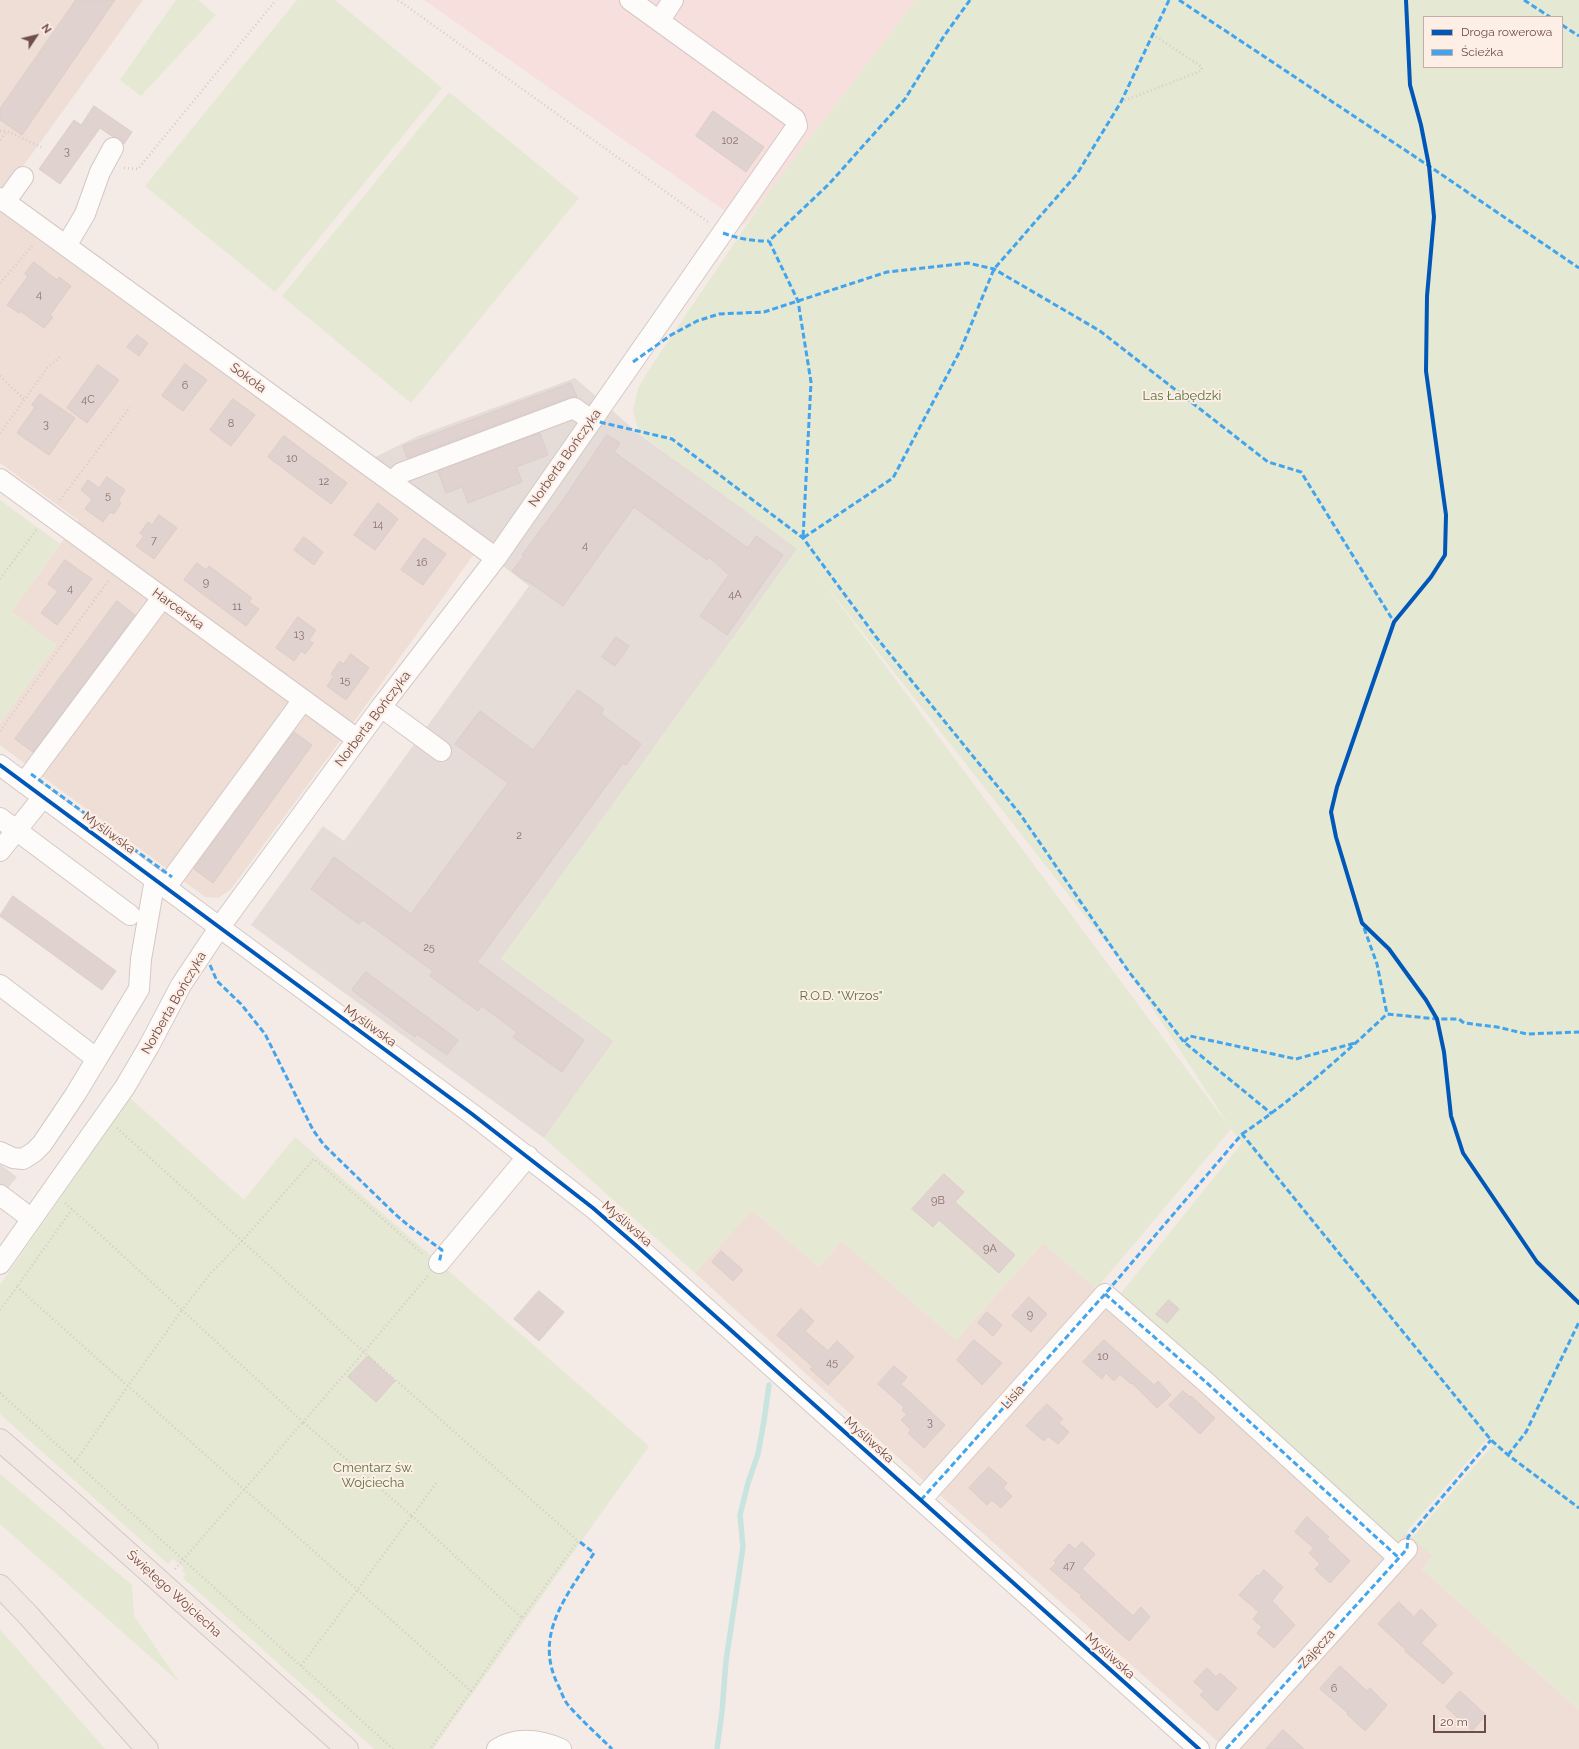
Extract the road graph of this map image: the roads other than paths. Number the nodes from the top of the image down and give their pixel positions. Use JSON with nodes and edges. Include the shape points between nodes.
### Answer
{"nodes":[{"id":1,"x":630,"y":0,"type":"edge"},
{"id":2,"x":673,"y":0,"type":"edge"},
{"id":3,"x":660,"y":20,"type":"junction"},
{"id":4,"x":113,"y":148,"type":"dead end"},
{"id":5,"x":23,"y":177,"type":"dead end"},
{"id":6,"x":2,"y":200,"type":"edge"},
{"id":7,"x":66,"y":246,"type":"junction"},
{"id":8,"x":591,"y":420,"type":"junction"},
{"id":9,"x":0,"y":479,"type":"edge"},
{"id":10,"x":392,"y":482,"type":"junction"},
{"id":11,"x":496,"y":558,"type":"junction"},
{"id":12,"x":162,"y":598,"type":"junction"},
{"id":13,"x":303,"y":700,"type":"junction"},
{"id":14,"x":381,"y":707,"type":"junction"},
{"id":15,"x":357,"y":739,"type":"junction"},
{"id":16,"x":441,"y":750,"type":"dead end"},
{"id":17,"x":0,"y":765,"type":"edge"},
{"id":18,"x":24,"y":783,"type":"junction"},
{"id":19,"x":43,"y":797,"type":"junction"},
{"id":20,"x":0,"y":818,"type":"edge"},
{"id":21,"x":17,"y":831,"type":"junction"},
{"id":22,"x":0,"y":851,"type":"edge"},
{"id":23,"x":160,"y":883,"type":"junction"},
{"id":24,"x":130,"y":914,"type":"dead end"},
{"id":25,"x":219,"y":928,"type":"junction"},
{"id":26,"x":0,"y":985,"type":"edge"},
{"id":27,"x":97,"y":1059,"type":"junction"},
{"id":28,"x":0,"y":1152,"type":"edge"},
{"id":29,"x":528,"y":1156,"type":"junction"},
{"id":30,"x":0,"y":1195,"type":"edge"},
{"id":31,"x":32,"y":1219,"type":"junction"},
{"id":32,"x":0,"y":1264,"type":"edge"},
{"id":33,"x":438,"y":1264,"type":"road end"},
{"id":34,"x":0,"y":1440,"type":"edge"},
{"id":35,"x":921,"y":1500,"type":"junction"},
{"id":36,"x":1403,"y":1553,"type":"joint"},
{"id":37,"x":0,"y":1586,"type":"edge"},
{"id":38,"x":147,"y":1749,"type":"edge"},
{"id":39,"x":347,"y":1749,"type":"edge"},
{"id":40,"x":497,"y":1749,"type":"edge"},
{"id":41,"x":561,"y":1749,"type":"edge"},
{"id":42,"x":1199,"y":1749,"type":"edge"},
{"id":43,"x":1226,"y":1749,"type":"edge"}],
"edges":[{"from":1,"to":3,"type":"street"},
{"from":2,"to":3,"type":"street"},
{"from":3,"to":8,"type":"street","name":"Norberta Bończyka","via":[[795,120],[797,126]]},
{"from":4,"to":7,"type":"street","via":[[84,214]]},
{"from":5,"to":6,"type":"street"},
{"from":6,"to":7,"type":"street","name":"Sokoła"},
{"from":7,"to":10,"type":"street","name":"Sokoła"},
{"from":8,"to":10,"type":"street","via":[[574,408],[401,473]]},
{"from":8,"to":11,"type":"street","name":"Norberta Bończyka"},
{"from":9,"to":12,"type":"street","name":"Harcerska"},
{"from":10,"to":11,"type":"street","name":"Sokoła"},
{"from":11,"to":14,"type":"street","name":"Norberta Bończyka"},
{"from":12,"to":13,"type":"street","name":"Harcerska"},
{"from":12,"to":18,"type":"street"},
{"from":13,"to":15,"type":"street","name":"Harcerska"},
{"from":13,"to":23,"type":"street"},
{"from":14,"to":15,"type":"street","name":"Norberta Bończyka"},
{"from":14,"to":16,"type":"street"},
{"from":15,"to":25,"type":"street","name":"Norberta Bończyka"},
{"from":17,"to":18,"type":"street","name":"Myśliwska"},
{"from":18,"to":19,"type":"street","name":"Myśliwska"},
{"from":19,"to":21,"type":"street"},
{"from":19,"to":23,"type":"street","name":"Myśliwska"},
{"from":20,"to":21,"type":"street"},
{"from":21,"to":22,"type":"street"},
{"from":21,"to":24,"type":"street"},
{"from":23,"to":25,"type":"street","name":"Myśliwska"},
{"from":23,"to":27,"type":"street","via":[[141,959],[139,989]]},
{"from":25,"to":29,"type":"street","name":"Myśliwska"},
{"from":25,"to":31,"type":"street","name":"Norberta Bończyka","via":[[181,984],[125,1087]]},
{"from":26,"to":27,"type":"street"},
{"from":27,"to":28,"type":"street","via":[[76,1095],[34,1152],[23,1159]]},
{"from":29,"to":33,"type":"street"},
{"from":29,"to":35,"type":"street","name":"Myśliwska","via":[[639,1248]]},
{"from":30,"to":31,"type":"street"},
{"from":31,"to":32,"type":"street","name":"Norberta Bończyka"},
{"from":34,"to":39,"type":"main road","name":"Świętego Wojciecha"},
{"from":35,"to":36,"type":"street","name":"Lisia","via":[[1105,1294]]},
{"from":35,"to":42,"type":"street","name":"Myśliwska"},
{"from":36,"to":43,"type":"street","name":"Zajęcza"},
{"from":37,"to":38,"type":"main road"},
{"from":40,"to":41,"type":"street","via":[[526,1740],[548,1743]]}]}
